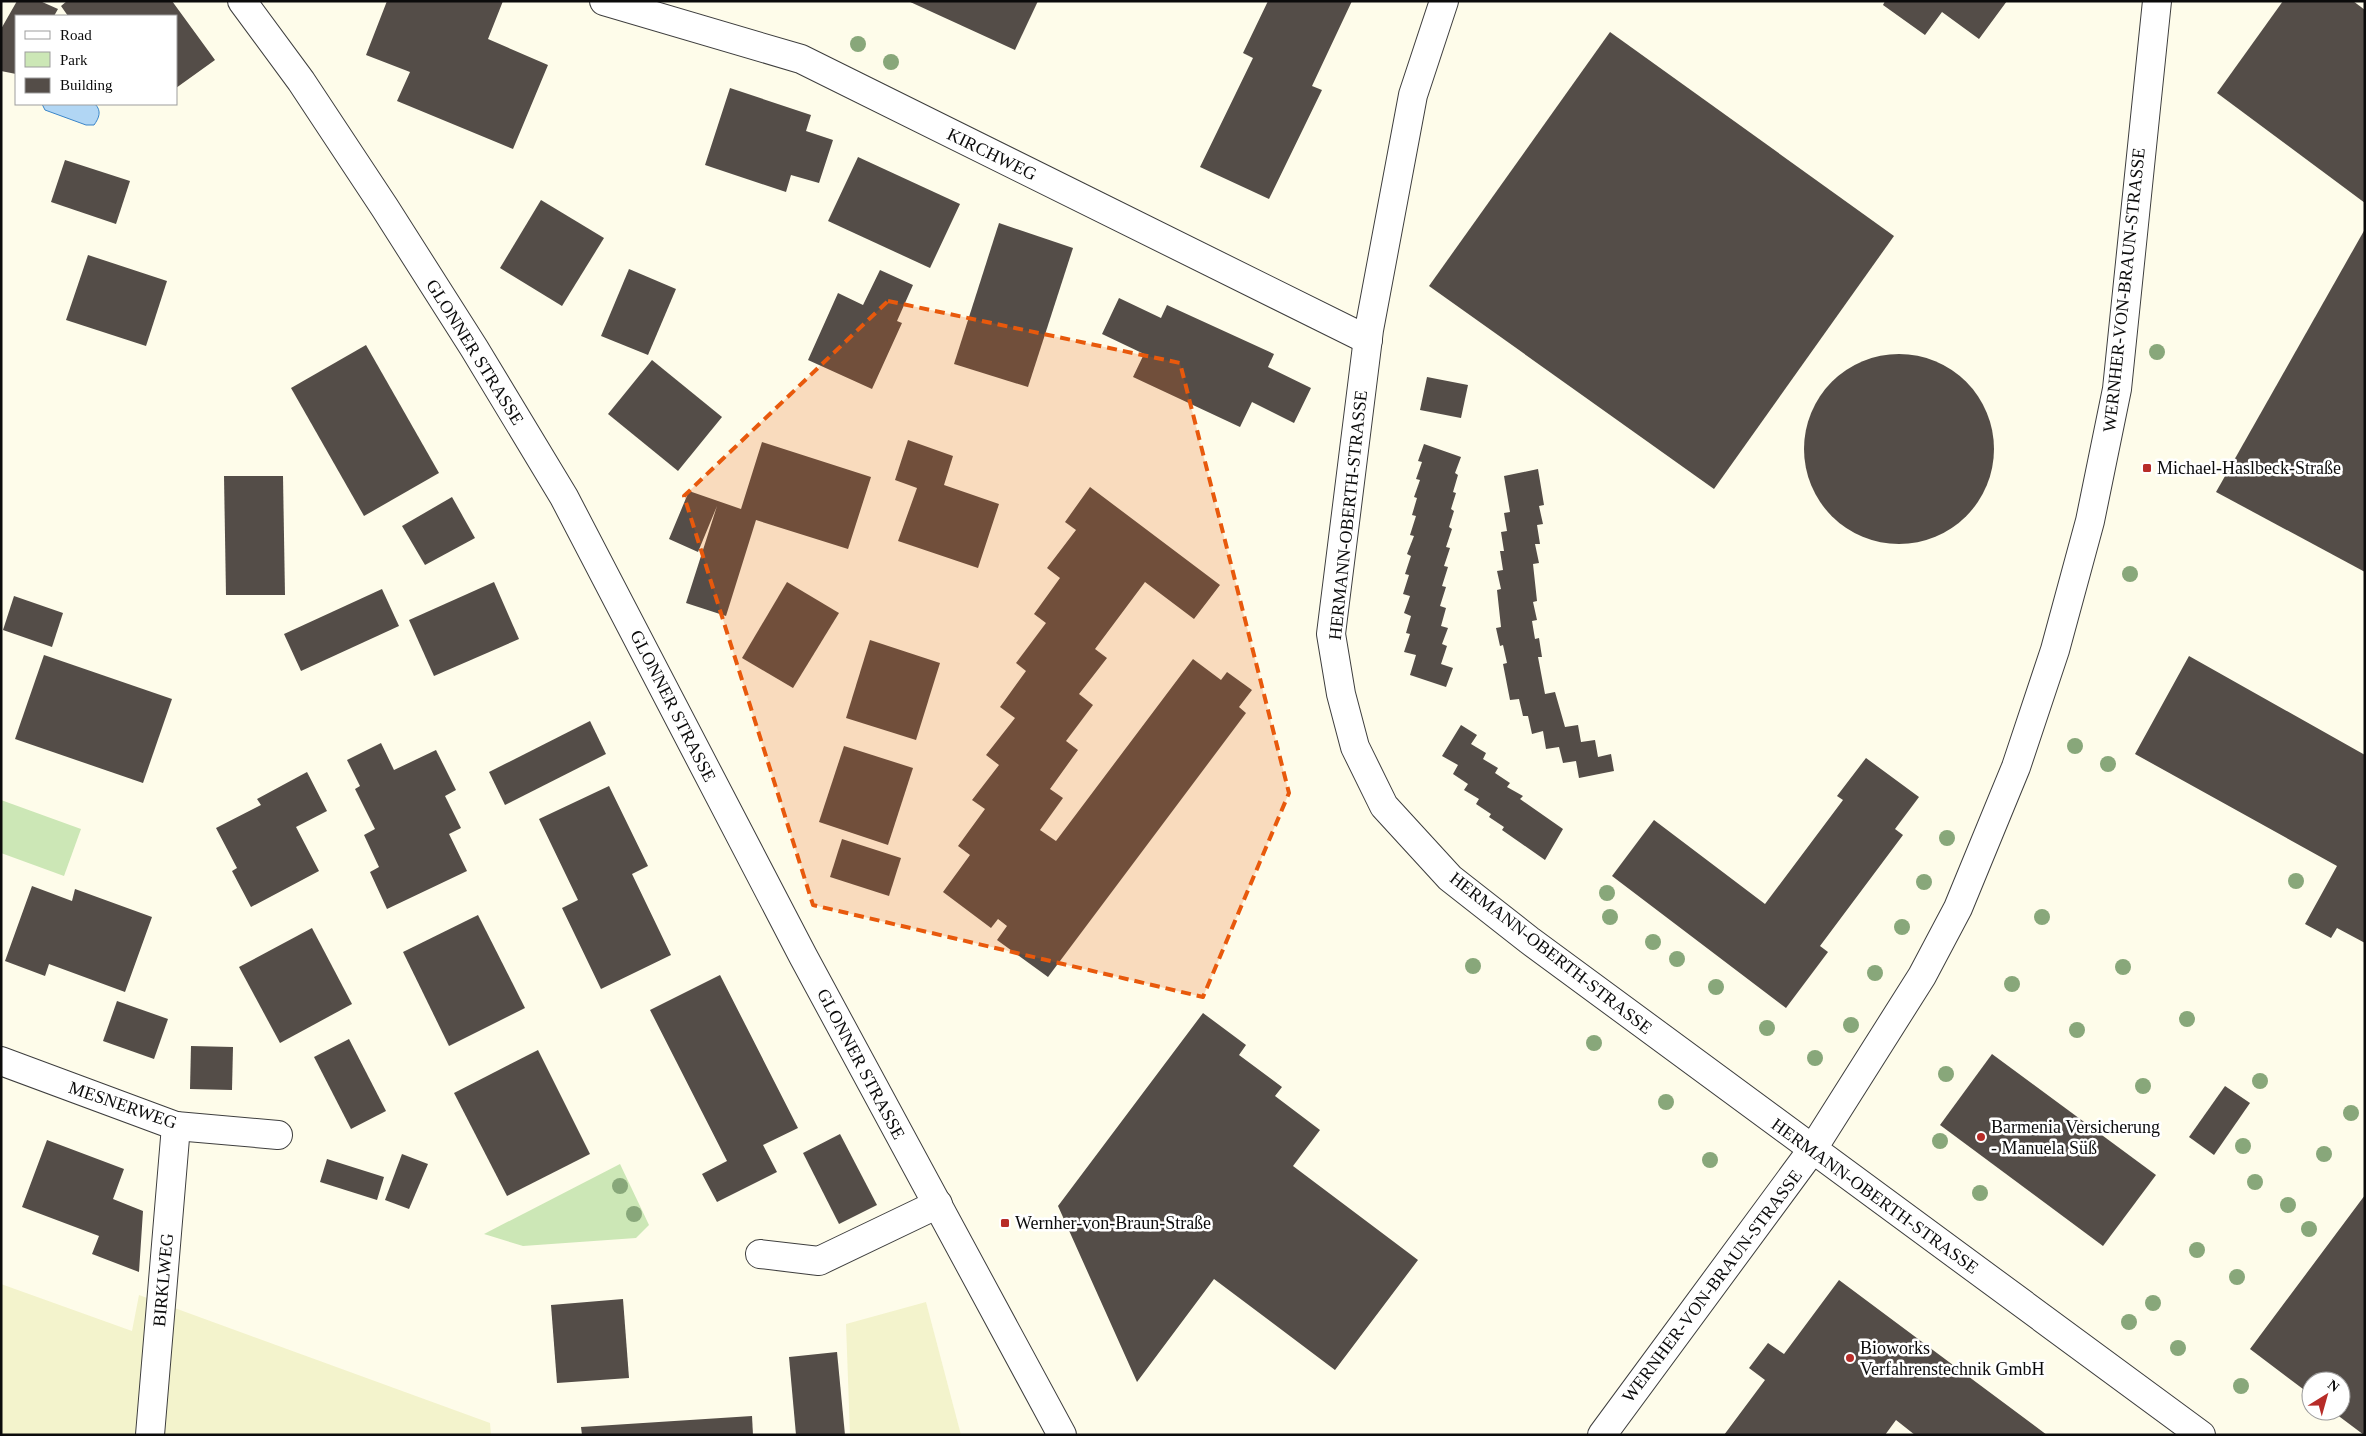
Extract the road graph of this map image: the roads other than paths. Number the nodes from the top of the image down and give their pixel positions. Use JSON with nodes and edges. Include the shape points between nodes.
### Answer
{"nodes":[{"id":1,"x":242,"y":1,"type":"edge"},
{"id":2,"x":604,"y":1,"type":"edge"},
{"id":3,"x":1444,"y":1,"type":"edge"},
{"id":4,"x":2157,"y":1,"type":"edge"},
{"id":5,"x":1368,"y":340,"type":"junction"},
{"id":6,"x":1,"y":1062,"type":"edge"},
{"id":7,"x":176,"y":1126,"type":"junction"},
{"id":8,"x":278,"y":1135,"type":"dead end"},
{"id":9,"x":1812,"y":1150,"type":"junction"},
{"id":10,"x":938,"y":1204,"type":"junction"},
{"id":11,"x":760,"y":1254,"type":"dead end"},
{"id":12,"x":150,"y":1435,"type":"edge"},
{"id":13,"x":1062,"y":1435,"type":"edge"},
{"id":14,"x":1602,"y":1435,"type":"edge"},
{"id":15,"x":2201,"y":1435,"type":"edge"}],
"edges":[{"from":1,"to":10,"type":"street","name":"GLONNER STRASSE","via":[[301,81],[385,208],[564,497],[803,956]]},
{"from":2,"to":5,"type":"street","name":"KIRCHWEG","via":[[801,59]]},
{"from":3,"to":5,"type":"street","name":"HERMANN-OBERTH-STRASSE","via":[[1413,95]]},
{"from":4,"to":9,"type":"street","name":"WERNHER-VON-BRAUN-STRASSE","via":[[2117,389],[2090,521],[2055,650],[2016,767],[1958,908],[1922,976]]},
{"from":5,"to":9,"type":"street","name":"HERMANN-OBERTH-STRASSE","via":[[1332,634],[1341,694],[1355,747],[1384,806],[1450,878]]},
{"from":6,"to":7,"type":"street","name":"MESNERWEG"},
{"from":7,"to":8,"type":"street","name":"MESNERWEG"},
{"from":7,"to":12,"type":"street","name":"BIRKLWEG"},
{"from":9,"to":14,"type":"street","name":"WERNHER-VON-BRAUN-STRASSE"},
{"from":9,"to":15,"type":"street","name":"HERMANN-OBERTH-STRASSE"},
{"from":10,"to":11,"type":"street","via":[[819,1261]]},
{"from":10,"to":13,"type":"street","name":"GLONNER STRASSE"}]}
